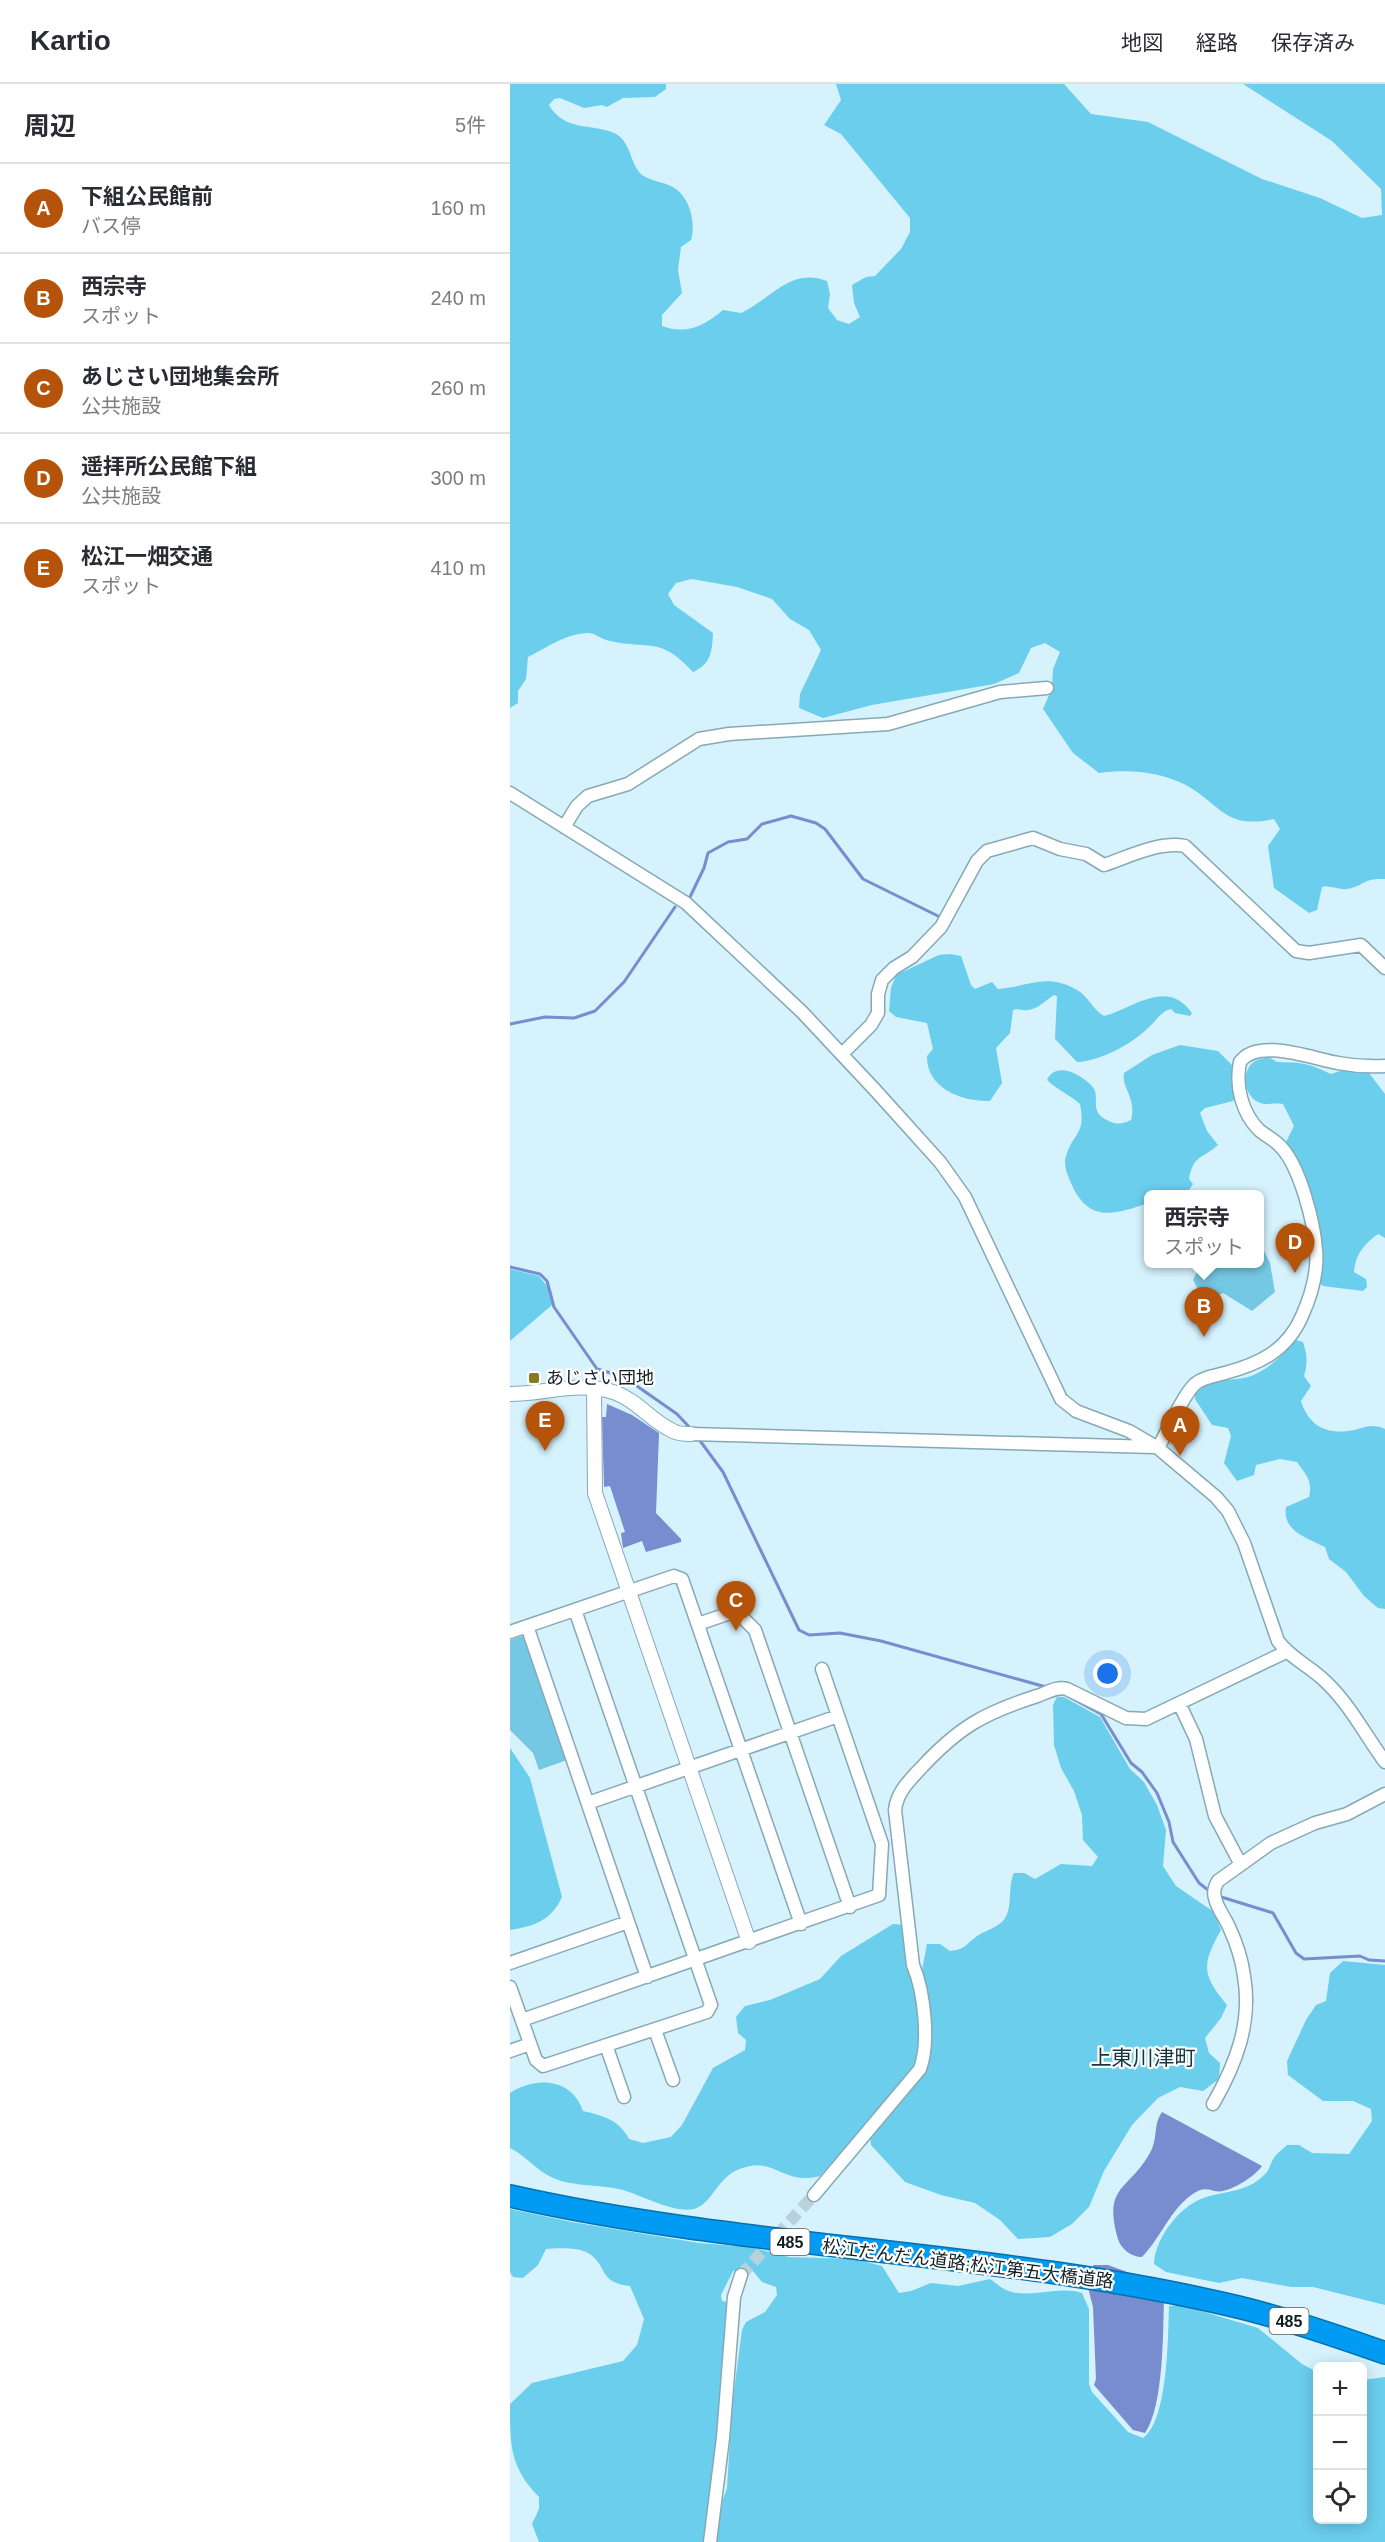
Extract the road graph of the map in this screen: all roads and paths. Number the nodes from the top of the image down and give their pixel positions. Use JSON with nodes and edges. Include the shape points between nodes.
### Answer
{"nodes":[{"id":1,"x":1047,"y":688,"type":"dead end"},
{"id":2,"x":510,"y":793,"type":"edge"},
{"id":3,"x":564,"y":827,"type":"junction"},
{"id":4,"x":1385,"y":968,"type":"edge"},
{"id":5,"x":842,"y":1054,"type":"junction"},
{"id":6,"x":1385,"y":1066,"type":"edge"},
{"id":7,"x":594,"y":1388,"type":"junction"},
{"id":8,"x":510,"y":1394,"type":"edge"},
{"id":9,"x":697,"y":1435,"type":"joint"},
{"id":10,"x":1158,"y":1448,"type":"junction"},
{"id":11,"x":628,"y":1591,"type":"junction"},
{"id":12,"x":575,"y":1610,"type":"junction"},
{"id":13,"x":698,"y":1624,"type":"junction"},
{"id":14,"x":528,"y":1626,"type":"junction"},
{"id":15,"x":510,"y":1632,"type":"edge"},
{"id":16,"x":1286,"y":1652,"type":"junction"},
{"id":17,"x":822,"y":1669,"type":"dead end"},
{"id":18,"x":1179,"y":1703,"type":"junction"},
{"id":19,"x":838,"y":1716,"type":"junction"},
{"id":20,"x":790,"y":1732,"type":"junction"},
{"id":21,"x":742,"y":1749,"type":"junction"},
{"id":22,"x":1385,"y":1762,"type":"edge"},
{"id":23,"x":689,"y":1768,"type":"junction"},
{"id":24,"x":634,"y":1787,"type":"junction"},
{"id":25,"x":1385,"y":1794,"type":"edge"},
{"id":26,"x":588,"y":1803,"type":"junction"},
{"id":27,"x":1240,"y":1863,"type":"junction"},
{"id":28,"x":850,"y":1907,"type":"junction"},
{"id":29,"x":628,"y":1922,"type":"junction"},
{"id":30,"x":801,"y":1924,"type":"junction"},
{"id":31,"x":749,"y":1942,"type":"junction"},
{"id":32,"x":695,"y":1960,"type":"junction"},
{"id":33,"x":510,"y":1963,"type":"edge"},
{"id":34,"x":647,"y":1977,"type":"junction"},
{"id":35,"x":510,"y":1987,"type":"edge"},
{"id":36,"x":522,"y":2020,"type":"junction"},
{"id":37,"x":655,"y":2030,"type":"junction"},
{"id":38,"x":530,"y":2044,"type":"junction"},
{"id":39,"x":606,"y":2045,"type":"junction"},
{"id":40,"x":510,"y":2051,"type":"edge"},
{"id":41,"x":673,"y":2080,"type":"dead end"},
{"id":42,"x":624,"y":2097,"type":"dead end"},
{"id":43,"x":1213,"y":2104,"type":"dead end"},
{"id":44,"x":814,"y":2195,"type":"tunnel mouth"},
{"id":45,"x":510,"y":2196,"type":"edge"},
{"id":46,"x":741,"y":2275,"type":"tunnel mouth"},
{"id":47,"x":1385,"y":2353,"type":"edge"},
{"id":48,"x":710,"y":2542,"type":"edge"}],
"edges":[{"from":1,"to":3,"type":"street","via":[[1000,692],[888,724],[699,739],[628,784],[588,796]]},
{"from":2,"to":3,"type":"street"},
{"from":3,"to":5,"type":"street","via":[[686,903]]},
{"from":4,"to":5,"type":"street","via":[[1361,945],[1309,953],[1296,951],[1185,846],[1134,853],[1104,865],[1074,849],[1060,849],[1040,839],[1025,838],[982,856],[941,927],[882,980],[878,1013],[872,1025]]},
{"from":5,"to":10,"type":"street","via":[[940,1162],[965,1197],[1061,1399],[1076,1411],[1129,1431]]},
{"from":6,"to":10,"type":"street","via":[[1338,1063],[1271,1050],[1250,1053],[1240,1062],[1239,1086],[1248,1116],[1281,1146],[1294,1166],[1316,1249],[1313,1285],[1301,1318],[1284,1345],[1273,1355],[1194,1385]]},
{"from":7,"to":8,"type":"street"},
{"from":7,"to":9,"type":"street","via":[[615,1392],[636,1403],[673,1432]]},
{"from":7,"to":11,"type":"street","via":[[595,1493]]},
{"from":9,"to":10,"type":"street"},
{"from":10,"to":16,"type":"street","via":[[1204,1485],[1227,1511],[1244,1543],[1278,1641]]},
{"from":11,"to":12,"type":"street"},
{"from":11,"to":13,"type":"street","via":[[674,1576],[682,1579]]},
{"from":11,"to":23,"type":"street"},
{"from":12,"to":14,"type":"street"},
{"from":12,"to":24,"type":"street"},
{"from":13,"to":20,"type":"street","via":[[736,1611],[755,1630]]},
{"from":13,"to":21,"type":"street"},
{"from":14,"to":15,"type":"street"},
{"from":14,"to":26,"type":"street"},
{"from":16,"to":18,"type":"street"},
{"from":16,"to":22,"type":"street","via":[[1329,1684]]},
{"from":17,"to":19,"type":"street"},
{"from":18,"to":27,"type":"street","via":[[1196,1739],[1215,1816]]},
{"from":18,"to":44,"type":"street","via":[[1146,1719],[1126,1718],[1067,1689],[1053,1690],[1004,1707],[958,1731],[911,1778],[896,1800],[896,1828],[913,1965],[920,1983],[923,2062]]},
{"from":19,"to":20,"type":"street"},
{"from":19,"to":28,"type":"street","via":[[884,1849],[881,1892]]},
{"from":20,"to":21,"type":"street"},
{"from":20,"to":28,"type":"street"},
{"from":21,"to":23,"type":"street"},
{"from":21,"to":30,"type":"street"},
{"from":23,"to":24,"type":"street"},
{"from":23,"to":31,"type":"street"},
{"from":24,"to":26,"type":"street"},
{"from":24,"to":32,"type":"street"},
{"from":25,"to":27,"type":"street","via":[[1339,1818],[1286,1835]]},
{"from":26,"to":29,"type":"street"},
{"from":27,"to":43,"type":"street","via":[[1221,1876],[1214,1896],[1235,1942],[1244,1975],[1245,2029],[1230,2074]]},
{"from":28,"to":30,"type":"street"},
{"from":29,"to":33,"type":"street"},
{"from":29,"to":34,"type":"street"},
{"from":30,"to":31,"type":"street"},
{"from":31,"to":32,"type":"street"},
{"from":32,"to":34,"type":"street"},
{"from":32,"to":37,"type":"street","via":[[711,2005],[706,2012]]},
{"from":34,"to":36,"type":"street"},
{"from":35,"to":36,"type":"street"},
{"from":36,"to":38,"type":"street"},
{"from":37,"to":39,"type":"street"},
{"from":37,"to":41,"type":"street"},
{"from":38,"to":39,"type":"street","via":[[543,2066]]},
{"from":38,"to":40,"type":"street"},
{"from":39,"to":42,"type":"street"},
{"from":45,"to":47,"type":"highway","name":"松江だんだん道路;松江第五大橋道路","number":"485","via":[[718,2233],[1071,2275],[1192,2297],[1285,2320]]},
{"from":46,"to":48,"type":"street","via":[[734,2297]]}]}
